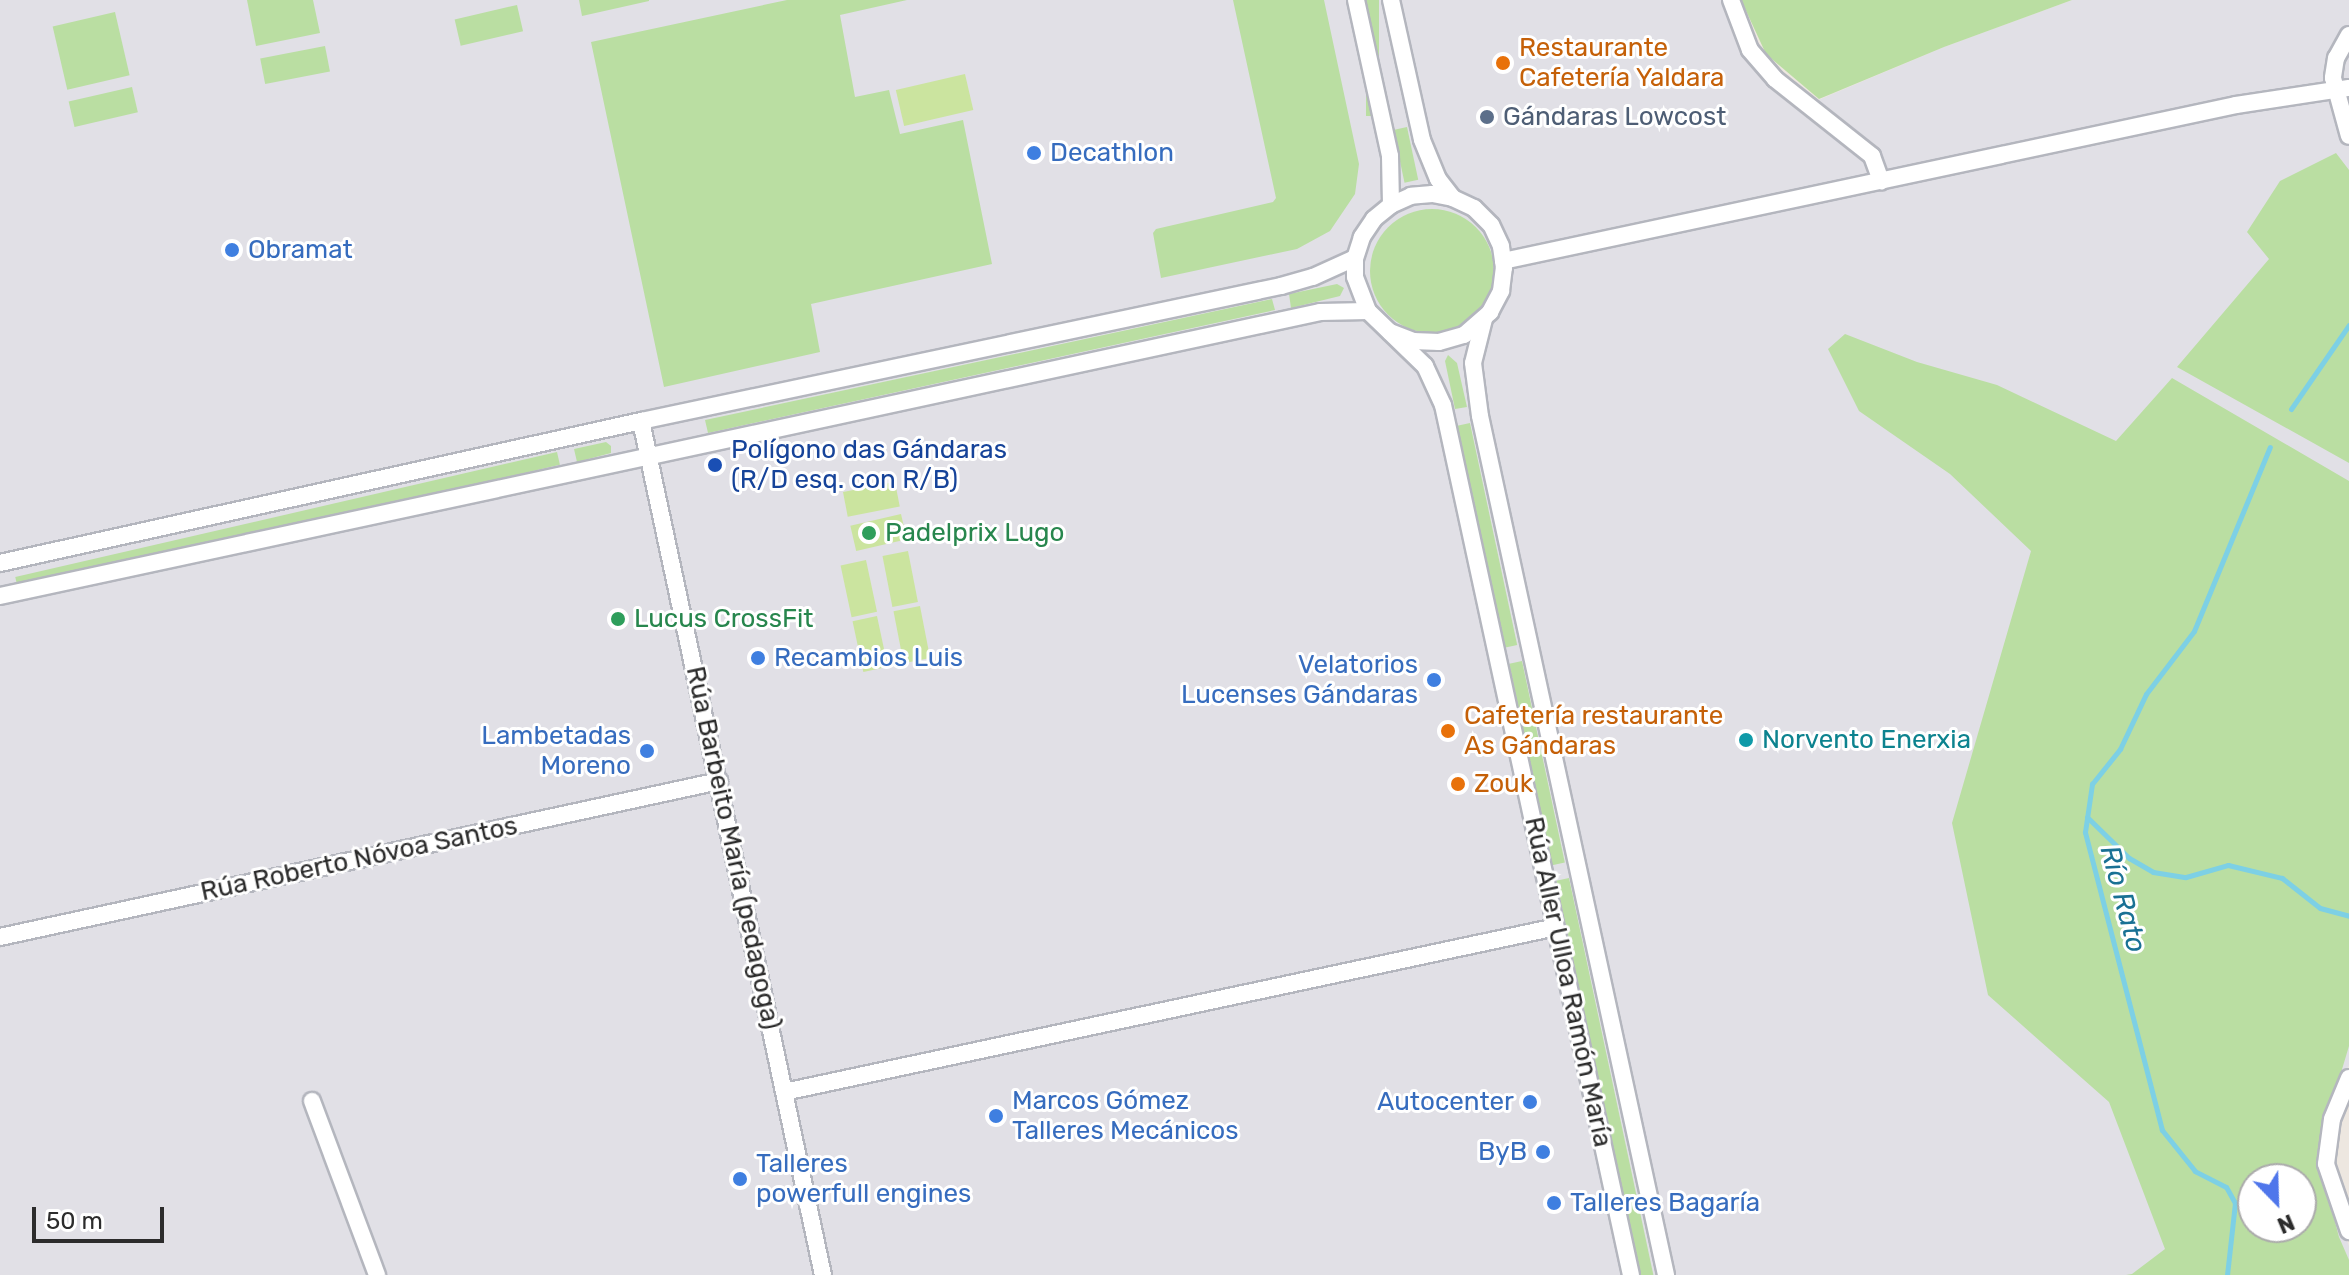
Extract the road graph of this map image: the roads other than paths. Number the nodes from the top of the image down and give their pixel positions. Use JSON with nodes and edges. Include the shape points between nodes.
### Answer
{"nodes":[{"id":1,"x":1356,"y":0,"type":"edge"},
{"id":2,"x":1391,"y":0,"type":"edge"},
{"id":3,"x":1731,"y":0,"type":"edge"},
{"id":4,"x":2349,"y":35,"type":"edge"},
{"id":5,"x":2342,"y":89,"type":"edge"},
{"id":6,"x":2349,"y":136,"type":"edge"},
{"id":7,"x":1881,"y":181,"type":"junction"},
{"id":8,"x":1453,"y":198,"type":"junction"},
{"id":9,"x":1391,"y":205,"type":"junction"},
{"id":10,"x":1355,"y":258,"type":"junction"},
{"id":11,"x":1503,"y":261,"type":"junction"},
{"id":12,"x":1368,"y":311,"type":"junction"},
{"id":13,"x":1484,"y":319,"type":"junction"},
{"id":14,"x":1390,"y":332,"type":"junction"},
{"id":15,"x":641,"y":421,"type":"junction"},
{"id":16,"x":649,"y":459,"type":"junction"},
{"id":17,"x":0,"y":563,"type":"edge"},
{"id":18,"x":0,"y":596,"type":"edge"},
{"id":19,"x":719,"y":781,"type":"junction"},
{"id":20,"x":1556,"y":927,"type":"junction"},
{"id":21,"x":0,"y":937,"type":"edge"},
{"id":22,"x":2349,"y":1078,"type":"edge"},
{"id":23,"x":784,"y":1092,"type":"junction"},
{"id":24,"x":312,"y":1101,"type":"dead end"},
{"id":25,"x":2349,"y":1231,"type":"edge"},
{"id":26,"x":377,"y":1275,"type":"edge"},
{"id":27,"x":823,"y":1275,"type":"edge"},
{"id":28,"x":1631,"y":1275,"type":"edge"},
{"id":29,"x":1666,"y":1275,"type":"edge"}],
"edges":[{"from":1,"to":9,"type":"street","via":[[1390,156]]},
{"from":2,"to":8,"type":"street","via":[[1422,140],[1438,179]]},
{"from":3,"to":7,"type":"street","via":[[1750,50],[1775,79],[1872,156]]},
{"from":4,"to":5,"type":"street","via":[[2336,58]]},
{"from":5,"to":6,"type":"street"},
{"from":5,"to":7,"type":"street","via":[[2236,105]]},
{"from":7,"to":11,"type":"street"},
{"from":8,"to":9,"type":"street","via":[[1411,196]]},
{"from":8,"to":11,"type":"street","via":[[1474,208],[1491,225]]},
{"from":9,"to":10,"type":"street","via":[[1368,228]]},
{"from":10,"to":12,"type":"street","name":"Rúa Aller Ulloa Ramón María","via":[[1357,286]]},
{"from":10,"to":15,"type":"street","via":[[1281,286]]},
{"from":11,"to":13,"type":"street","name":"Rúa Aller Ulloa Ramón María","via":[[1501,291]]},
{"from":12,"to":14,"type":"street","name":"Rúa Aller Ulloa Ramón María"},
{"from":12,"to":16,"type":"street","via":[[1309,314]]},
{"from":13,"to":14,"type":"street","name":"Rúa Aller Ulloa Ramón María","via":[[1464,335],[1439,342],[1413,341]]},
{"from":13,"to":29,"type":"street","name":"Rúa Aller Ulloa Ramón María","via":[[1473,363],[1480,416]]},
{"from":14,"to":20,"type":"street","name":"Rúa Aller Ulloa Ramón María","via":[[1425,366],[1443,405]]},
{"from":15,"to":16,"type":"street","name":"Rúa Barbeito María (pedagoga)"},
{"from":15,"to":17,"type":"street"},
{"from":16,"to":18,"type":"street"},
{"from":16,"to":19,"type":"street","name":"Rúa Barbeito María (pedagoga)"},
{"from":19,"to":21,"type":"street","name":"Rúa Roberto Nóvoa Santos"},
{"from":19,"to":23,"type":"street","name":"Rúa Barbeito María (pedagoga)"},
{"from":20,"to":23,"type":"street"},
{"from":20,"to":28,"type":"street","name":"Rúa Aller Ulloa Ramón María"},
{"from":22,"to":25,"type":"street","via":[[2332,1119],[2326,1164]]},
{"from":23,"to":27,"type":"street","name":"Rúa Barbeito María (pedagoga)"},
{"from":24,"to":26,"type":"street"}]}
